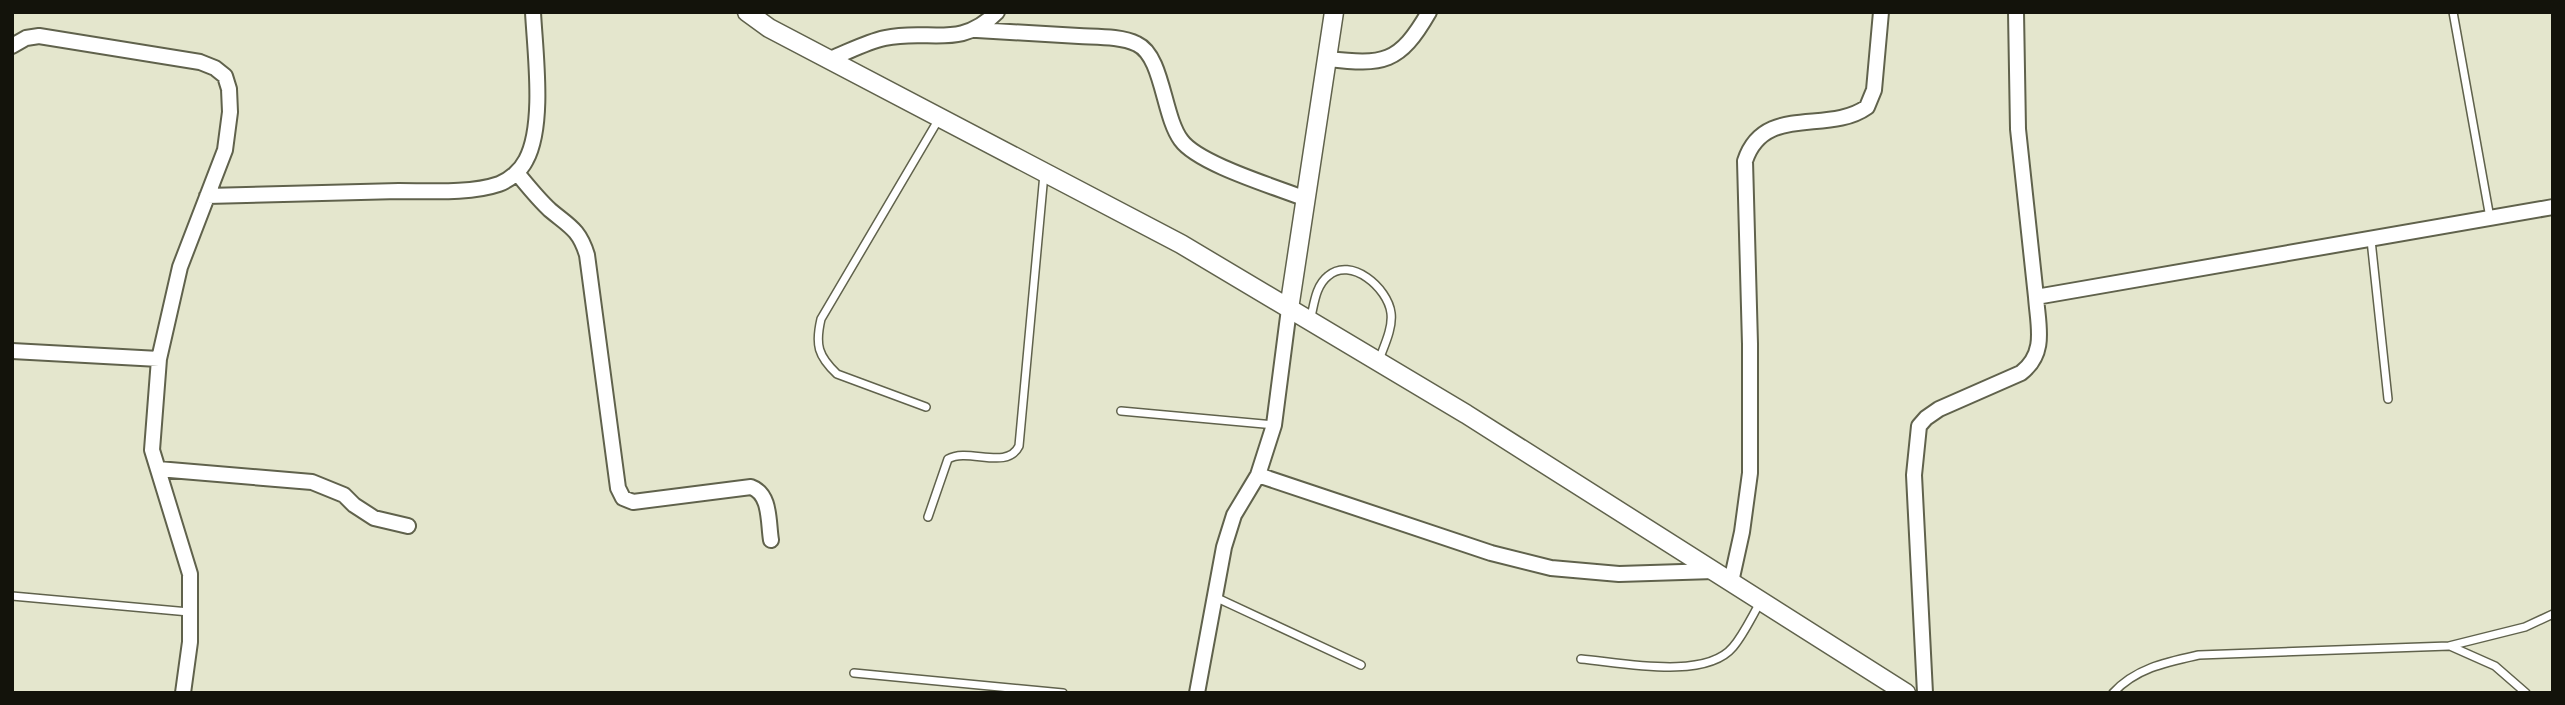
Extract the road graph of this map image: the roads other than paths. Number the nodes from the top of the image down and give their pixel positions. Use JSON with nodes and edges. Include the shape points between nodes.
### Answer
{"nodes":[{"id":1,"x":533,"y":12,"type":"edge"},
{"id":2,"x":747,"y":12,"type":"edge"},
{"id":3,"x":997,"y":12,"type":"edge"},
{"id":4,"x":1334,"y":12,"type":"edge"},
{"id":5,"x":1429,"y":12,"type":"edge"},
{"id":6,"x":1881,"y":12,"type":"edge"},
{"id":7,"x":2016,"y":12,"type":"edge"},
{"id":8,"x":2453,"y":12,"type":"edge"},
{"id":9,"x":977,"y":30,"type":"junction"},
{"id":10,"x":12,"y":46,"type":"edge"},
{"id":11,"x":830,"y":59,"type":"junction"},
{"id":12,"x":1327,"y":59,"type":"junction"},
{"id":13,"x":940,"y":117,"type":"junction"},
{"id":14,"x":1044,"y":172,"type":"junction"},
{"id":15,"x":517,"y":173,"type":"junction"},
{"id":16,"x":207,"y":196,"type":"junction"},
{"id":17,"x":1306,"y":199,"type":"junction"},
{"id":18,"x":2553,"y":207,"type":"edge"},
{"id":19,"x":2491,"y":218,"type":"junction"},
{"id":20,"x":2371,"y":240,"type":"junction"},
{"id":21,"x":2036,"y":297,"type":"junction"},
{"id":22,"x":1289,"y":309,"type":"junction"},
{"id":23,"x":1310,"y":321,"type":"junction"},
{"id":24,"x":12,"y":351,"type":"edge"},
{"id":25,"x":159,"y":359,"type":"junction"},
{"id":26,"x":1378,"y":362,"type":"junction"},
{"id":27,"x":2388,"y":399,"type":"dead end"},
{"id":28,"x":926,"y":407,"type":"dead end"},
{"id":29,"x":1121,"y":411,"type":"dead end"},
{"id":30,"x":1275,"y":425,"type":"junction"},
{"id":31,"x":158,"y":469,"type":"junction"},
{"id":32,"x":1258,"y":475,"type":"junction"},
{"id":33,"x":928,"y":517,"type":"dead end"},
{"id":34,"x":408,"y":526,"type":"dead end"},
{"id":35,"x":771,"y":540,"type":"dead end"},
{"id":36,"x":1714,"y":571,"type":"junction"},
{"id":37,"x":1731,"y":582,"type":"junction"},
{"id":38,"x":12,"y":596,"type":"edge"},
{"id":39,"x":1215,"y":597,"type":"junction"},
{"id":40,"x":1760,"y":601,"type":"junction"},
{"id":41,"x":191,"y":612,"type":"junction"},
{"id":42,"x":2553,"y":614,"type":"edge"},
{"id":43,"x":2449,"y":646,"type":"junction"},
{"id":44,"x":1581,"y":659,"type":"dead end"},
{"id":45,"x":1361,"y":665,"type":"dead end"},
{"id":46,"x":854,"y":673,"type":"dead end"},
{"id":47,"x":183,"y":693,"type":"edge"},
{"id":48,"x":1063,"y":693,"type":"edge"},
{"id":49,"x":1197,"y":693,"type":"edge"},
{"id":50,"x":1906,"y":693,"type":"edge"},
{"id":51,"x":1925,"y":693,"type":"edge"},
{"id":52,"x":2113,"y":693,"type":"edge"},
{"id":53,"x":2526,"y":693,"type":"edge"}],
"edges":[{"from":1,"to":15,"type":"street","via":[[538,107],[532,144]]},
{"from":2,"to":11,"type":"street"},
{"from":3,"to":9,"type":"street"},
{"from":4,"to":12,"type":"street"},
{"from":5,"to":12,"type":"street","via":[[1407,46],[1381,61]]},
{"from":6,"to":37,"type":"street","via":[[1874,90],[1867,107],[1849,115],[1771,128],[1759,135],[1745,161],[1750,473]]},
{"from":7,"to":21,"type":"street","via":[[2018,129]]},
{"from":8,"to":19,"type":"lane"},
{"from":9,"to":11,"type":"street","via":[[950,36],[886,38]]},
{"from":9,"to":17,"type":"street","via":[[1137,43],[1151,57],[1169,118],[1181,141],[1216,164]]},
{"from":10,"to":16,"type":"street","via":[[39,36],[215,68],[225,76],[230,112],[225,150]]},
{"from":11,"to":13,"type":"street"},
{"from":12,"to":17,"type":"street"},
{"from":13,"to":14,"type":"street"},
{"from":13,"to":28,"type":"lane","via":[[821,319],[817,335],[818,350],[837,374]]},
{"from":14,"to":22,"type":"street","via":[[1181,244]]},
{"from":14,"to":33,"type":"lane","via":[[1019,446],[1008,457],[959,454],[948,459]]},
{"from":15,"to":16,"type":"street","via":[[497,185],[455,190]]},
{"from":15,"to":35,"type":"street","via":[[578,233],[587,255],[623,498],[633,502],[751,487],[765,499]]},
{"from":16,"to":25,"type":"street","via":[[180,267]]},
{"from":17,"to":22,"type":"street"},
{"from":18,"to":19,"type":"street"},
{"from":19,"to":20,"type":"street"},
{"from":20,"to":21,"type":"street"},
{"from":20,"to":27,"type":"lane"},
{"from":21,"to":51,"type":"street","via":[[2039,345],[2031,365],[1939,409],[1919,426],[1914,475]]},
{"from":22,"to":23,"type":"street"},
{"from":22,"to":30,"type":"street"},
{"from":23,"to":26,"type":"street"},
{"from":23,"to":26,"type":"lane","via":[[1326,277],[1353,270],[1377,286],[1388,303],[1391,324]]},
{"from":24,"to":25,"type":"street"},
{"from":25,"to":31,"type":"street","via":[[152,450]]},
{"from":26,"to":36,"type":"street"},
{"from":29,"to":30,"type":"lane"},
{"from":30,"to":32,"type":"street"},
{"from":31,"to":34,"type":"street","via":[[312,482],[329,486],[374,518]]},
{"from":31,"to":41,"type":"street","via":[[190,574]]},
{"from":32,"to":36,"type":"street","via":[[1491,553],[1551,568],[1619,574]]},
{"from":32,"to":39,"type":"street","via":[[1234,515]]},
{"from":36,"to":37,"type":"street"},
{"from":37,"to":40,"type":"street"},
{"from":38,"to":41,"type":"lane"},
{"from":39,"to":45,"type":"lane"},
{"from":39,"to":49,"type":"street"},
{"from":40,"to":44,"type":"lane","via":[[1732,648],[1709,663],[1674,667]]},
{"from":40,"to":50,"type":"street"},
{"from":41,"to":47,"type":"street"},
{"from":42,"to":43,"type":"lane","via":[[2525,627]]},
{"from":43,"to":52,"type":"lane","via":[[2199,655],[2140,672]]},
{"from":43,"to":53,"type":"lane","via":[[2495,666]]},
{"from":46,"to":48,"type":"lane"}]}
